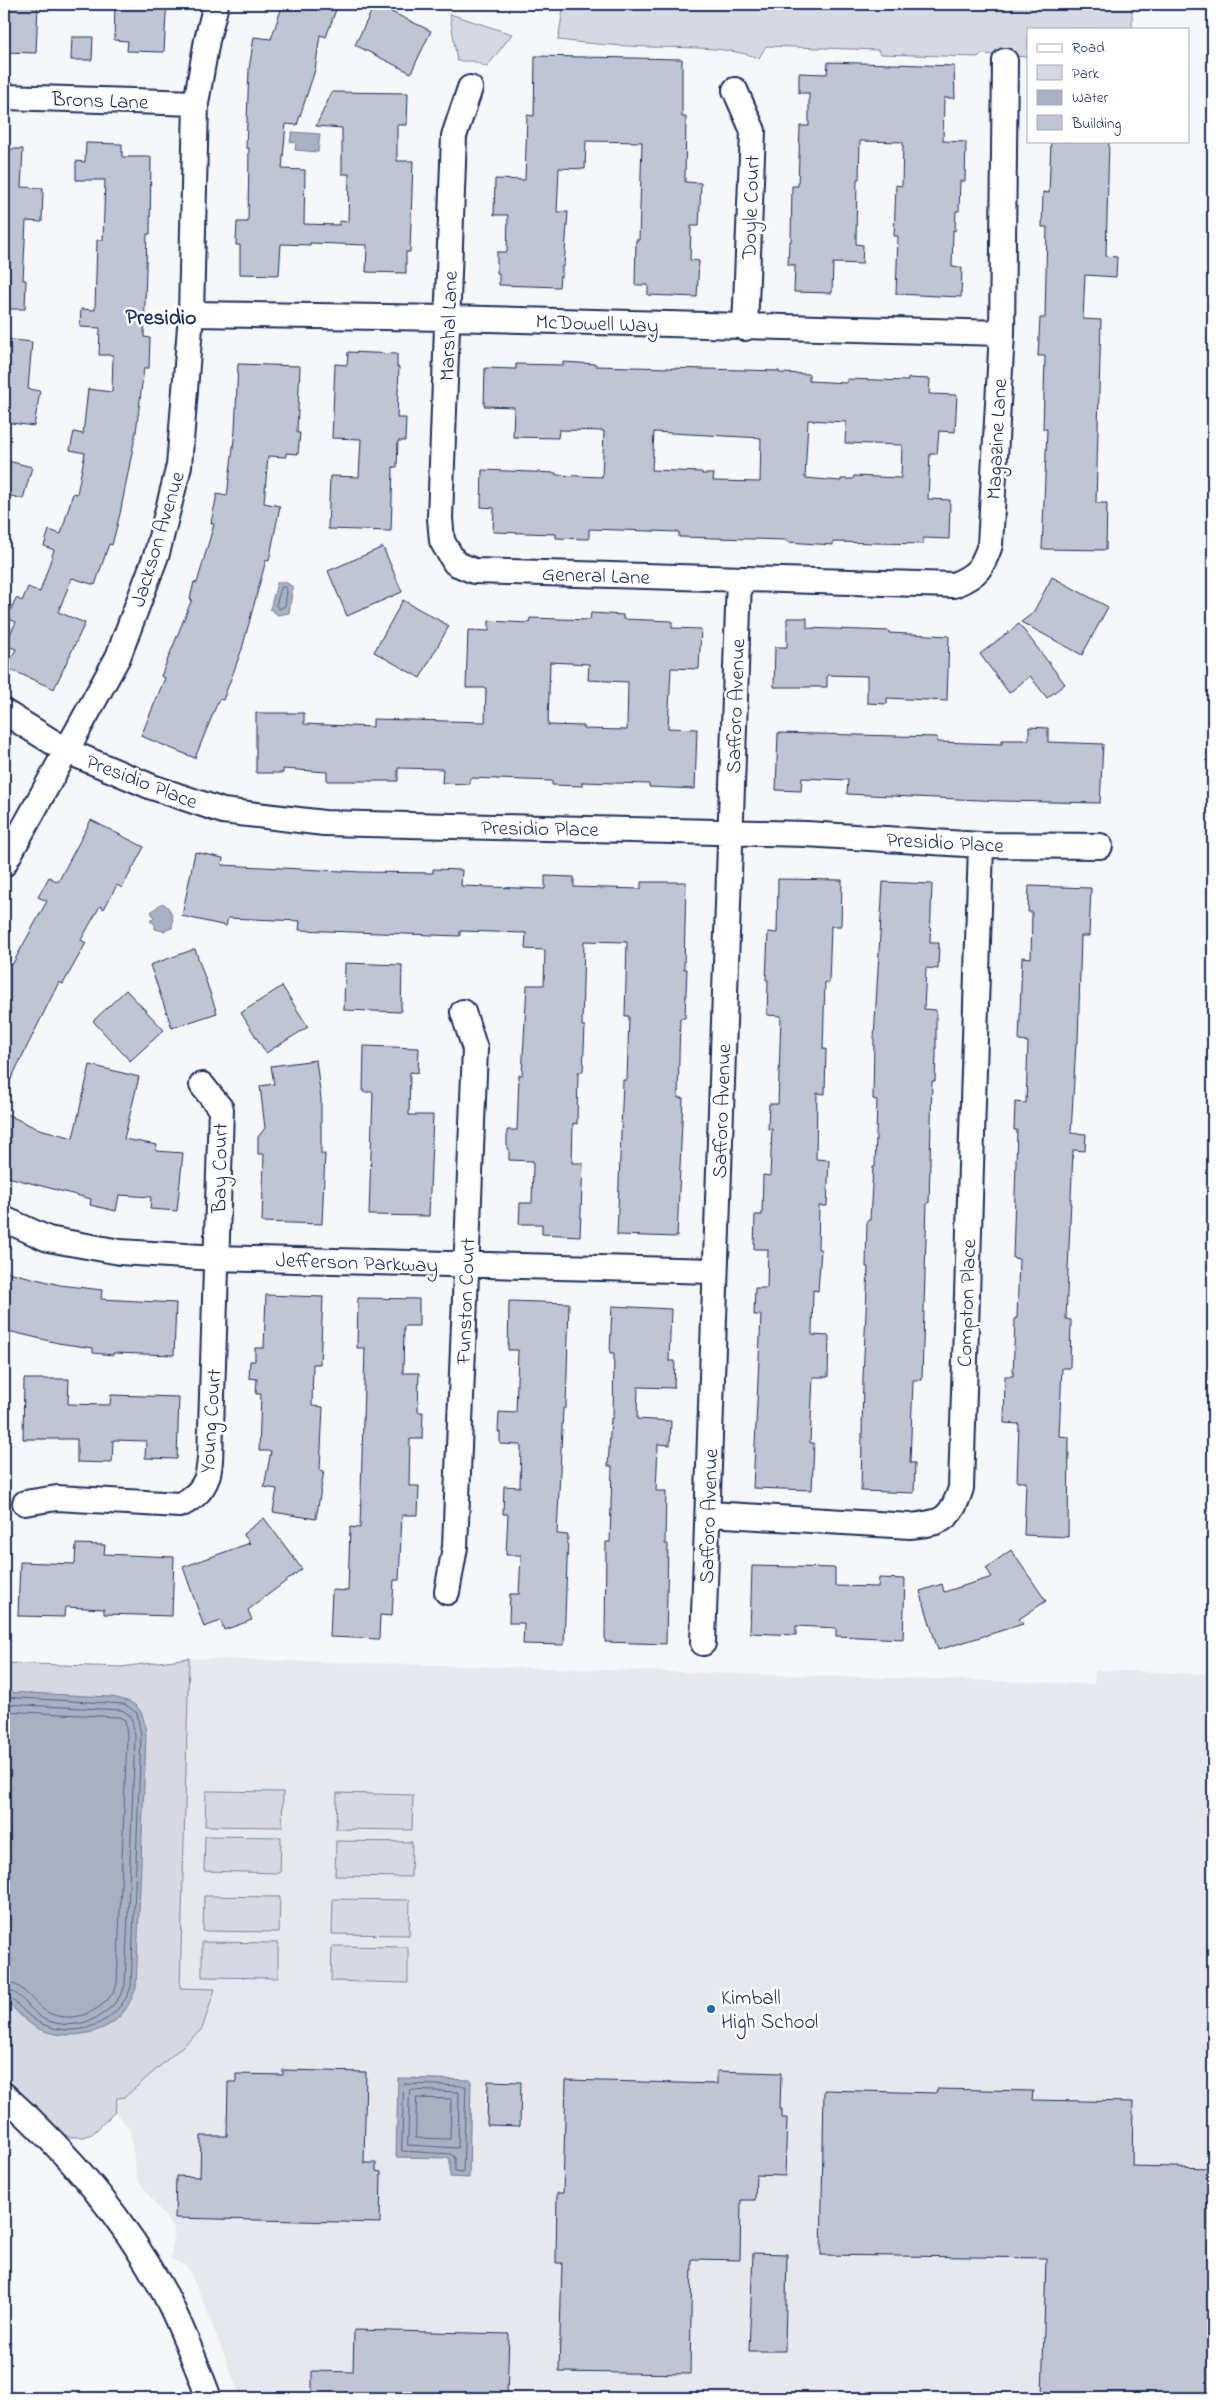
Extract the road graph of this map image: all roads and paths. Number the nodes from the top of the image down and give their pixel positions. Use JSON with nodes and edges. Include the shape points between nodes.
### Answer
{"nodes":[{"id":1,"x":216,"y":4,"type":"edge"},
{"id":2,"x":1005,"y":60,"type":"dead end"},
{"id":3,"x":470,"y":88,"type":"dead end"},
{"id":4,"x":735,"y":90,"type":"dead end"},
{"id":5,"x":4,"y":97,"type":"edge"},
{"id":6,"x":196,"y":103,"type":"junction"},
{"id":7,"x":191,"y":314,"type":"junction"},
{"id":8,"x":449,"y":318,"type":"junction"},
{"id":9,"x":745,"y":328,"type":"junction"},
{"id":10,"x":1002,"y":333,"type":"junction"},
{"id":11,"x":455,"y":563,"type":"joint"},
{"id":12,"x":739,"y":579,"type":"junction"},
{"id":13,"x":4,"y":712,"type":"edge"},
{"id":14,"x":67,"y":751,"type":"junction"},
{"id":15,"x":730,"y":832,"type":"junction"},
{"id":16,"x":981,"y":844,"type":"junction"},
{"id":17,"x":1100,"y":846,"type":"dead end"},
{"id":18,"x":4,"y":864,"type":"edge"},
{"id":19,"x":463,"y":1012,"type":"dead end"},
{"id":20,"x":202,"y":1085,"type":"dead end"},
{"id":21,"x":4,"y":1219,"type":"edge"},
{"id":22,"x":217,"y":1258,"type":"junction"},
{"id":23,"x":467,"y":1265,"type":"junction"},
{"id":24,"x":715,"y":1271,"type":"junction"},
{"id":25,"x":25,"y":1503,"type":"dead end"},
{"id":26,"x":709,"y":1514,"type":"junction"},
{"id":27,"x":447,"y":1592,"type":"dead end"},
{"id":28,"x":703,"y":1643,"type":"dead end"},
{"id":29,"x":4,"y":2095,"type":"edge"},
{"id":30,"x":209,"y":2398,"type":"edge"}],
"edges":[{"from":1,"to":6,"type":"street","name":"Jackson Avenue"},
{"from":2,"to":10,"type":"street","name":"Magazine Lane"},
{"from":3,"to":8,"type":"street","name":"Marshal Lane","via":[[454,136]]},
{"from":4,"to":9,"type":"street","name":"Doyle Court","via":[[753,131]]},
{"from":5,"to":6,"type":"street","name":"Brons Lane"},
{"from":6,"to":7,"type":"street","name":"Jackson Avenue"},
{"from":7,"to":8,"type":"street","name":"McDowell Way"},
{"from":7,"to":14,"type":"street","name":"Jackson Avenue","via":[[179,466],[157,552],[118,657]]},
{"from":8,"to":9,"type":"street","name":"McDowell Way"},
{"from":8,"to":11,"type":"street","name":"Marshal Lane","via":[[440,518],[442,540]]},
{"from":9,"to":10,"type":"street","name":"McDowell Way"},
{"from":10,"to":12,"type":"street","name":"Magazine Lane","via":[[990,545],[984,565],[971,577],[954,585]]},
{"from":11,"to":12,"type":"street","name":"General Lane","via":[[474,571]]},
{"from":12,"to":15,"type":"street","name":"Safforo Avenue"},
{"from":13,"to":14,"type":"street","name":"Presidio Place"},
{"from":14,"to":15,"type":"street","name":"Presidio Place","via":[[152,787],[232,812],[324,823]]},
{"from":14,"to":18,"type":"street","name":"Jackson Avenue"},
{"from":15,"to":16,"type":"street","name":"Presidio Place"},
{"from":15,"to":24,"type":"street","name":"Safforo Avenue"},
{"from":16,"to":17,"type":"street","name":"Presidio Place"},
{"from":16,"to":26,"type":"street","name":"Compton Place","via":[[962,1469],[956,1504],[942,1520],[910,1526]]},
{"from":19,"to":23,"type":"street","name":"Funston Court","via":[[475,1050]]},
{"from":20,"to":22,"type":"street","name":"Bay Court","via":[[221,1109]]},
{"from":21,"to":22,"type":"street","name":"Jefferson Parkway","via":[[48,1238],[120,1252]]},
{"from":22,"to":23,"type":"street","name":"Jefferson Parkway"},
{"from":22,"to":25,"type":"street","name":"Young Court","via":[[212,1428],[204,1488],[195,1498],[180,1505],[57,1498]]},
{"from":23,"to":24,"type":"street","name":"Jefferson Parkway"},
{"from":23,"to":27,"type":"street","name":"Funston Court","via":[[455,1547]]},
{"from":24,"to":26,"type":"street","name":"Safforo Avenue"},
{"from":26,"to":28,"type":"street","name":"Safforo Avenue"},
{"from":29,"to":30,"type":"street","via":[[51,2140],[121,2224],[166,2298]]}]}
